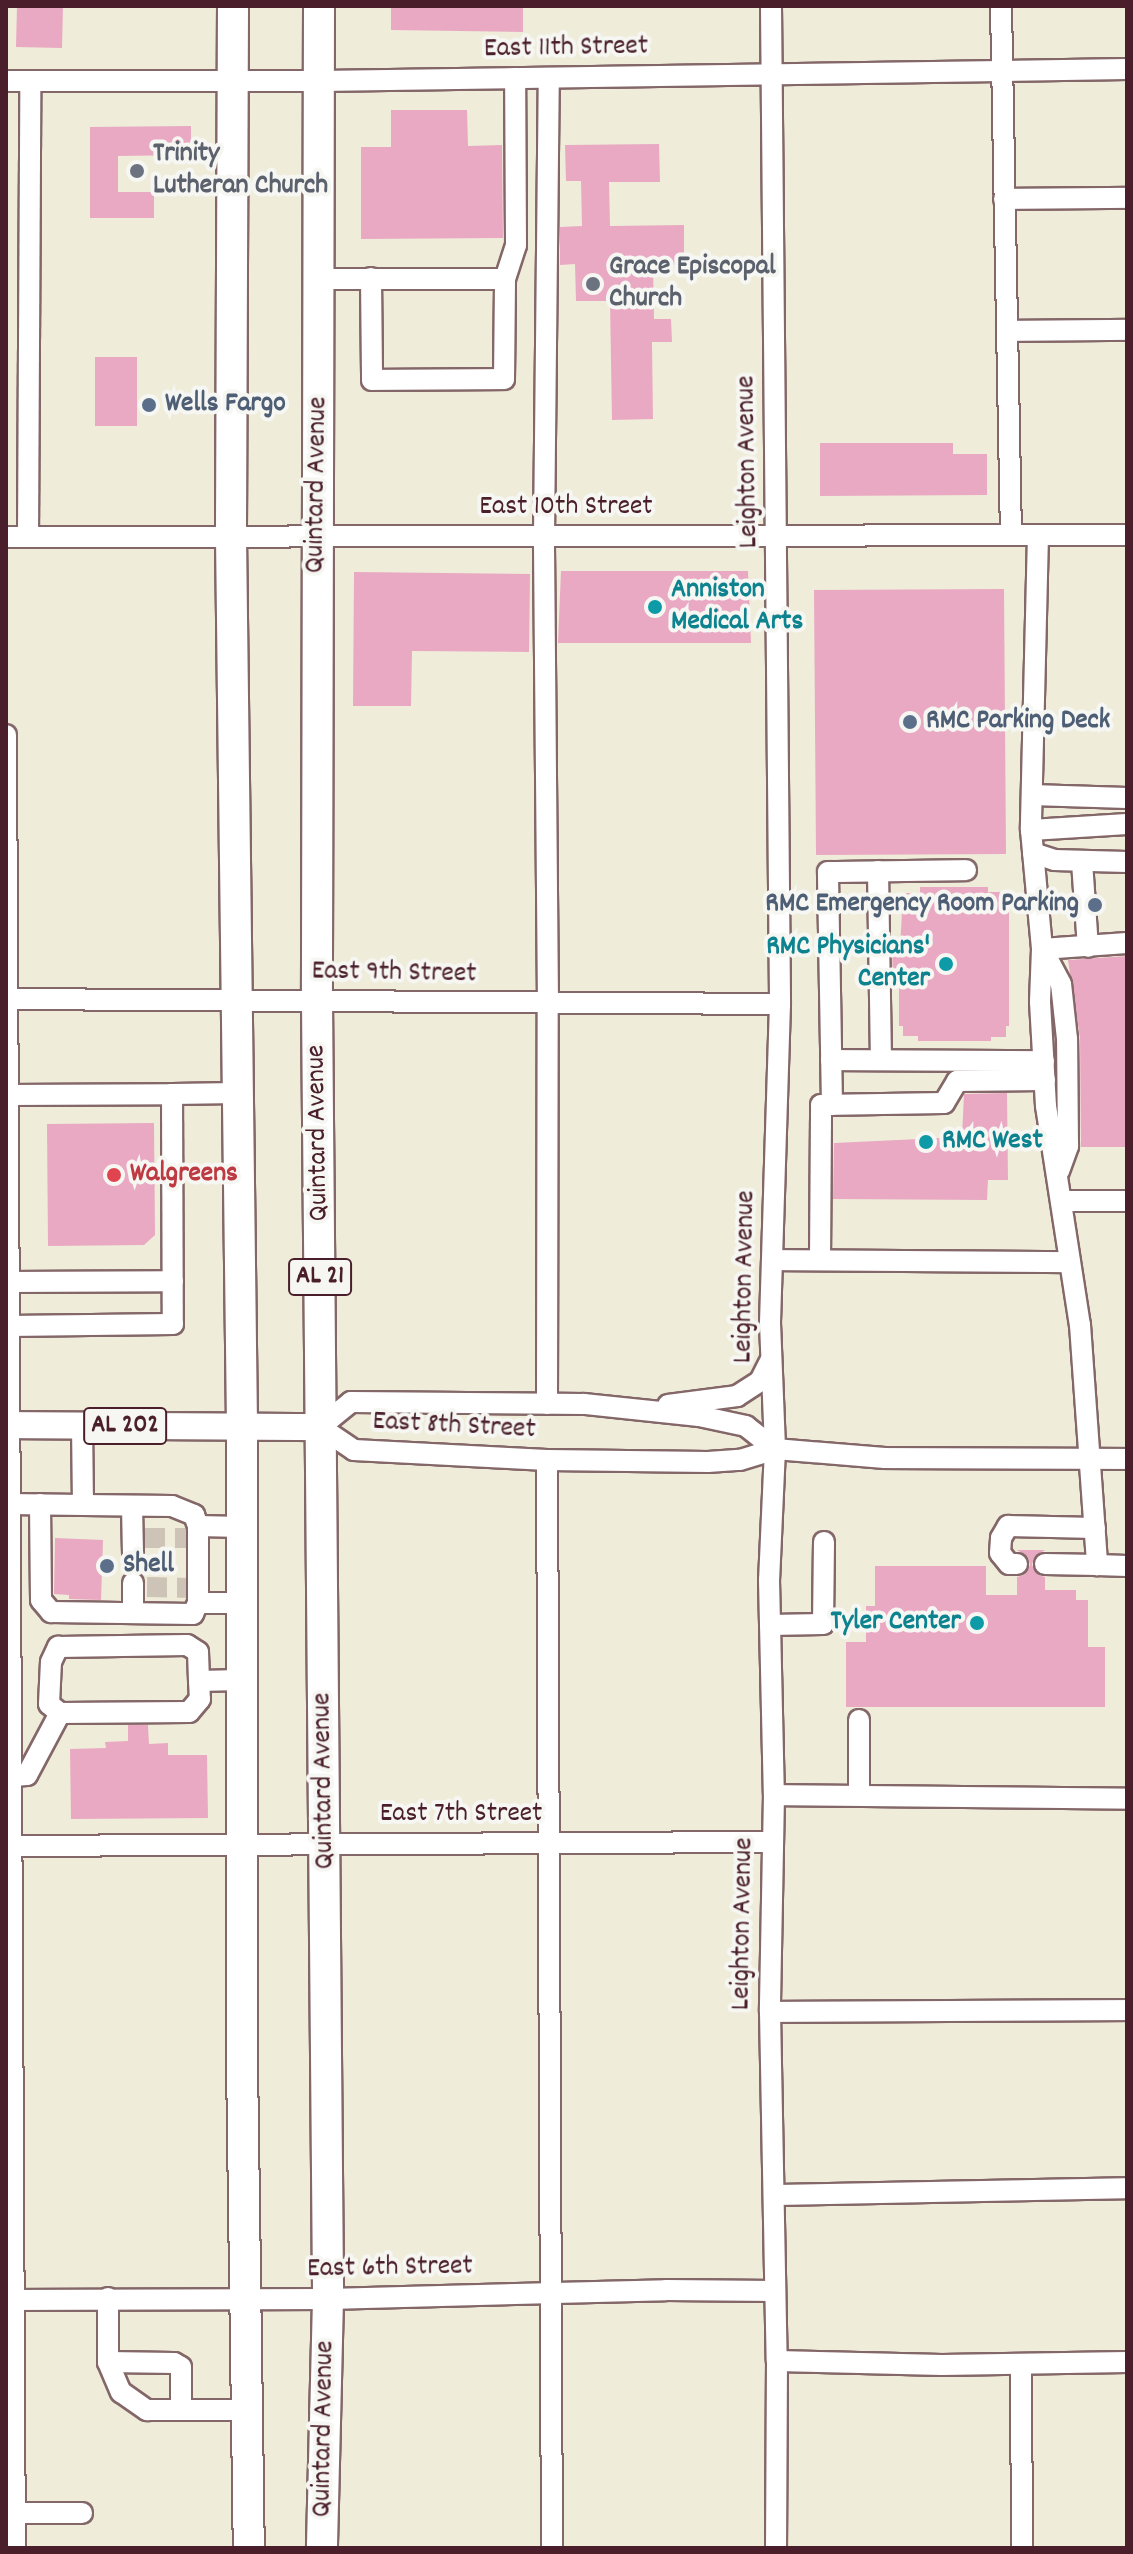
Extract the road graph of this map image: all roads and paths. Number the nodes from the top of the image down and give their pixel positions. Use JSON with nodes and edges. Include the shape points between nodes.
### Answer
{"nodes":[{"id":1,"x":233,"y":6,"type":"edge"},
{"id":2,"x":319,"y":6,"type":"edge"},
{"id":3,"x":771,"y":6,"type":"edge"},
{"id":4,"x":1001,"y":6,"type":"edge"},
{"id":5,"x":1002,"y":69,"type":"junction"},
{"id":6,"x":1127,"y":69,"type":"edge"},
{"id":7,"x":772,"y":74,"type":"junction"},
{"id":8,"x":515,"y":78,"type":"junction"},
{"id":9,"x":549,"y":78,"type":"junction"},
{"id":10,"x":6,"y":81,"type":"edge"},
{"id":11,"x":30,"y":81,"type":"junction"},
{"id":12,"x":233,"y":81,"type":"junction"},
{"id":13,"x":320,"y":81,"type":"junction"},
{"id":14,"x":1127,"y":198,"type":"edge"},
{"id":15,"x":1004,"y":199,"type":"junction"},
{"id":16,"x":371,"y":278,"type":"junction"},
{"id":17,"x":319,"y":279,"type":"junction"},
{"id":18,"x":505,"y":279,"type":"junction"},
{"id":19,"x":1127,"y":330,"type":"edge"},
{"id":20,"x":1007,"y":331,"type":"junction"},
{"id":21,"x":1011,"y":535,"type":"junction"},
{"id":22,"x":1038,"y":535,"type":"junction"},
{"id":23,"x":1127,"y":535,"type":"edge"},
{"id":24,"x":317,"y":536,"type":"junction"},
{"id":25,"x":544,"y":536,"type":"junction"},
{"id":26,"x":778,"y":536,"type":"junction"},
{"id":27,"x":6,"y":537,"type":"edge"},
{"id":28,"x":28,"y":537,"type":"junction"},
{"id":29,"x":231,"y":537,"type":"junction"},
{"id":30,"x":6,"y":735,"type":"edge"},
{"id":31,"x":1032,"y":795,"type":"junction"},
{"id":32,"x":1127,"y":798,"type":"edge"},
{"id":33,"x":1127,"y":824,"type":"edge"},
{"id":34,"x":1031,"y":830,"type":"junction"},
{"id":35,"x":1033,"y":853,"type":"junction"},
{"id":36,"x":1082,"y":862,"type":"junction"},
{"id":37,"x":1127,"y":862,"type":"edge"},
{"id":38,"x":966,"y":870,"type":"dead end"},
{"id":39,"x":878,"y":871,"type":"junction"},
{"id":40,"x":1127,"y":943,"type":"edge"},
{"id":41,"x":1088,"y":947,"type":"junction"},
{"id":42,"x":1042,"y":949,"type":"junction"},
{"id":43,"x":7,"y":999,"type":"edge"},
{"id":44,"x":238,"y":1000,"type":"junction"},
{"id":45,"x":317,"y":1002,"type":"junction"},
{"id":46,"x":548,"y":1004,"type":"junction"},
{"id":47,"x":780,"y":1004,"type":"junction"},
{"id":48,"x":831,"y":1060,"type":"junction"},
{"id":49,"x":881,"y":1060,"type":"junction"},
{"id":50,"x":1044,"y":1070,"type":"junction"},
{"id":51,"x":238,"y":1093,"type":"junction"},
{"id":52,"x":172,"y":1094,"type":"junction"},
{"id":53,"x":7,"y":1095,"type":"edge"},
{"id":54,"x":832,"y":1105,"type":"junction"},
{"id":55,"x":1057,"y":1175,"type":"junction"},
{"id":56,"x":1061,"y":1201,"type":"junction"},
{"id":57,"x":1127,"y":1201,"type":"edge"},
{"id":58,"x":7,"y":1255,"type":"edge"},
{"id":59,"x":772,"y":1260,"type":"junction"},
{"id":60,"x":820,"y":1260,"type":"junction"},
{"id":61,"x":1070,"y":1262,"type":"junction"},
{"id":62,"x":173,"y":1281,"type":"junction"},
{"id":63,"x":8,"y":1282,"type":"junction"},
{"id":64,"x":8,"y":1326,"type":"junction"},
{"id":65,"x":7,"y":1356,"type":"edge"},
{"id":66,"x":772,"y":1357,"type":"junction"},
{"id":67,"x":547,"y":1404,"type":"junction"},
{"id":68,"x":628,"y":1409,"type":"junction"},
{"id":69,"x":7,"y":1425,"type":"edge"},
{"id":70,"x":82,"y":1425,"type":"junction"},
{"id":71,"x":242,"y":1427,"type":"junction"},
{"id":72,"x":320,"y":1427,"type":"junction"},
{"id":73,"x":775,"y":1449,"type":"junction"},
{"id":74,"x":1127,"y":1459,"type":"edge"},
{"id":75,"x":547,"y":1460,"type":"junction"},
{"id":76,"x":1092,"y":1460,"type":"junction"},
{"id":77,"x":9,"y":1504,"type":"junction"},
{"id":78,"x":40,"y":1504,"type":"junction"},
{"id":79,"x":83,"y":1505,"type":"junction"},
{"id":80,"x":132,"y":1506,"type":"junction"},
{"id":81,"x":242,"y":1527,"type":"junction"},
{"id":82,"x":1095,"y":1528,"type":"junction"},
{"id":83,"x":196,"y":1535,"type":"junction"},
{"id":84,"x":824,"y":1542,"type":"dead end"},
{"id":85,"x":137,"y":1544,"type":"dead end"},
{"id":86,"x":1017,"y":1564,"type":"dead end"},
{"id":87,"x":1045,"y":1564,"type":"dead end"},
{"id":88,"x":1097,"y":1565,"type":"junction"},
{"id":89,"x":1127,"y":1566,"type":"edge"},
{"id":90,"x":137,"y":1586,"type":"dead end"},
{"id":91,"x":196,"y":1593,"type":"junction"},
{"id":92,"x":243,"y":1603,"type":"junction"},
{"id":93,"x":133,"y":1613,"type":"junction"},
{"id":94,"x":165,"y":1613,"type":"junction"},
{"id":95,"x":770,"y":1625,"type":"junction"},
{"id":96,"x":165,"y":1645,"type":"junction"},
{"id":97,"x":241,"y":1680,"type":"junction"},
{"id":98,"x":199,"y":1681,"type":"junction"},
{"id":99,"x":60,"y":1713,"type":"junction"},
{"id":100,"x":859,"y":1720,"type":"dead end"},
{"id":101,"x":12,"y":1776,"type":"junction"},
{"id":102,"x":774,"y":1795,"type":"junction"},
{"id":103,"x":859,"y":1795,"type":"junction"},
{"id":104,"x":1127,"y":1799,"type":"edge"},
{"id":105,"x":551,"y":1842,"type":"junction"},
{"id":106,"x":772,"y":1842,"type":"junction"},
{"id":107,"x":326,"y":1844,"type":"junction"},
{"id":108,"x":244,"y":1845,"type":"junction"},
{"id":109,"x":10,"y":1846,"type":"edge"},
{"id":110,"x":1127,"y":2010,"type":"edge"},
{"id":111,"x":770,"y":2012,"type":"junction"},
{"id":112,"x":1127,"y":2188,"type":"edge"},
{"id":113,"x":774,"y":2195,"type":"junction"},
{"id":114,"x":775,"y":2291,"type":"junction"},
{"id":115,"x":549,"y":2295,"type":"junction"},
{"id":116,"x":108,"y":2298,"type":"junction"},
{"id":117,"x":244,"y":2299,"type":"junction"},
{"id":118,"x":328,"y":2299,"type":"junction"},
{"id":119,"x":9,"y":2300,"type":"edge"},
{"id":120,"x":777,"y":2361,"type":"junction"},
{"id":121,"x":108,"y":2362,"type":"junction"},
{"id":122,"x":1127,"y":2362,"type":"edge"},
{"id":123,"x":1021,"y":2365,"type":"junction"},
{"id":124,"x":181,"y":2410,"type":"junction"},
{"id":125,"x":246,"y":2410,"type":"junction"},
{"id":126,"x":14,"y":2513,"type":"junction"},
{"id":127,"x":82,"y":2513,"type":"dead end"},
{"id":128,"x":15,"y":2548,"type":"edge"},
{"id":129,"x":249,"y":2548,"type":"edge"},
{"id":130,"x":322,"y":2548,"type":"edge"},
{"id":131,"x":552,"y":2548,"type":"edge"},
{"id":132,"x":776,"y":2548,"type":"edge"},
{"id":133,"x":1022,"y":2548,"type":"edge"}],
"edges":[{"from":1,"to":12,"type":"highway"},
{"from":2,"to":13,"type":"highway","name":"Quintard Avenue","number":"AL 21"},
{"from":3,"to":7,"type":"street","name":"Leighton Avenue"},
{"from":4,"to":5,"type":"street"},
{"from":5,"to":6,"type":"street","name":"East 11th Street"},
{"from":5,"to":7,"type":"street","name":"East 11th Street"},
{"from":5,"to":15,"type":"street"},
{"from":7,"to":9,"type":"street","name":"East 11th Street"},
{"from":7,"to":26,"type":"street","name":"Leighton Avenue"},
{"from":8,"to":9,"type":"street","name":"East 11th Street"},
{"from":8,"to":13,"type":"street","name":"East 11th Street"},
{"from":8,"to":18,"type":"street","via":[[516,245]]},
{"from":9,"to":25,"type":"street"},
{"from":10,"to":11,"type":"street","name":"East 11th Street"},
{"from":11,"to":12,"type":"street","name":"East 11th Street"},
{"from":11,"to":28,"type":"street"},
{"from":12,"to":13,"type":"street","name":"East 11th Street"},
{"from":12,"to":29,"type":"highway"},
{"from":13,"to":17,"type":"highway","name":"Quintard Avenue","number":"AL 21"},
{"from":14,"to":15,"type":"street"},
{"from":15,"to":20,"type":"street"},
{"from":16,"to":17,"type":"street"},
{"from":16,"to":18,"type":"street"},
{"from":16,"to":18,"type":"street","via":[[372,380],[504,379]]},
{"from":17,"to":24,"type":"highway","name":"Quintard Avenue","number":"AL 21"},
{"from":19,"to":20,"type":"street"},
{"from":20,"to":21,"type":"street"},
{"from":21,"to":22,"type":"street","name":"East 10th Street"},
{"from":21,"to":26,"type":"street","name":"East 10th Street"},
{"from":22,"to":23,"type":"street","name":"East 10th Street"},
{"from":22,"to":31,"type":"street"},
{"from":24,"to":25,"type":"street","name":"East 10th Street"},
{"from":24,"to":29,"type":"street","name":"East 10th Street"},
{"from":24,"to":45,"type":"highway","name":"Quintard Avenue","number":"AL 21"},
{"from":25,"to":26,"type":"street","name":"East 10th Street"},
{"from":25,"to":46,"type":"street"},
{"from":26,"to":47,"type":"street","name":"Leighton Avenue"},
{"from":27,"to":28,"type":"street","name":"East 10th Street"},
{"from":28,"to":29,"type":"street","name":"East 10th Street"},
{"from":29,"to":44,"type":"highway"},
{"from":30,"to":43,"type":"street"},
{"from":31,"to":32,"type":"street"},
{"from":31,"to":34,"type":"street"},
{"from":33,"to":34,"type":"street"},
{"from":34,"to":35,"type":"street"},
{"from":35,"to":36,"type":"street"},
{"from":35,"to":42,"type":"street"},
{"from":36,"to":37,"type":"street"},
{"from":36,"to":41,"type":"street"},
{"from":38,"to":39,"type":"street"},
{"from":39,"to":48,"type":"street","via":[[828,872]]},
{"from":39,"to":49,"type":"street"},
{"from":40,"to":41,"type":"street"},
{"from":41,"to":42,"type":"street"},
{"from":42,"to":50,"type":"street"},
{"from":42,"to":55,"type":"street","via":[[1061,984],[1067,1039],[1068,1146]]},
{"from":43,"to":44,"type":"street","name":"East 9th Street"},
{"from":43,"to":53,"type":"street"},
{"from":44,"to":45,"type":"street","name":"East 9th Street"},
{"from":44,"to":51,"type":"highway"},
{"from":45,"to":46,"type":"street","name":"East 9th Street"},
{"from":45,"to":72,"type":"highway","name":"Quintard Avenue","number":"AL 21"},
{"from":46,"to":47,"type":"street","name":"East 9th Street"},
{"from":46,"to":67,"type":"street"},
{"from":47,"to":59,"type":"street","name":"Leighton Avenue"},
{"from":48,"to":49,"type":"street"},
{"from":48,"to":54,"type":"street"},
{"from":49,"to":50,"type":"street"},
{"from":50,"to":54,"type":"street","via":[[957,1081],[944,1103]]},
{"from":50,"to":55,"type":"street"},
{"from":51,"to":52,"type":"street"},
{"from":51,"to":71,"type":"highway"},
{"from":52,"to":53,"type":"street"},
{"from":52,"to":62,"type":"street"},
{"from":53,"to":58,"type":"street"},
{"from":54,"to":60,"type":"street","via":[[821,1105]]},
{"from":55,"to":56,"type":"street"},
{"from":56,"to":57,"type":"street"},
{"from":56,"to":61,"type":"street"},
{"from":58,"to":63,"type":"street"},
{"from":59,"to":60,"type":"street"},
{"from":59,"to":66,"type":"street","name":"Leighton Avenue"},
{"from":60,"to":61,"type":"street"},
{"from":61,"to":76,"type":"street"},
{"from":62,"to":63,"type":"street"},
{"from":62,"to":64,"type":"street","via":[[173,1324]]},
{"from":63,"to":64,"type":"street"},
{"from":64,"to":65,"type":"street"},
{"from":65,"to":69,"type":"street"},
{"from":66,"to":68,"type":"street","via":[[760,1381],[737,1396]]},
{"from":66,"to":73,"type":"street","name":"Leighton Avenue"},
{"from":67,"to":68,"type":"street","name":"East 8th Street"},
{"from":67,"to":72,"type":"street","name":"East 8th Street","via":[[351,1402]]},
{"from":68,"to":73,"type":"street","name":"East 8th Street","via":[[746,1426]]},
{"from":69,"to":70,"type":"main road","number":"AL 202"},
{"from":69,"to":77,"type":"street"},
{"from":70,"to":71,"type":"main road","number":"AL 202"},
{"from":70,"to":79,"type":"street"},
{"from":71,"to":72,"type":"main road","number":"AL 202"},
{"from":71,"to":81,"type":"highway"},
{"from":72,"to":75,"type":"street","name":"East 8th Street","via":[[354,1450]]},
{"from":72,"to":107,"type":"highway","name":"Quintard Avenue","number":"AL 21"},
{"from":73,"to":75,"type":"street","name":"East 8th Street","via":[[740,1460],[708,1462]]},
{"from":73,"to":76,"type":"street","name":"East 8th Street","via":[[885,1458]]},
{"from":73,"to":95,"type":"street","name":"Leighton Avenue"},
{"from":74,"to":76,"type":"street","name":"East 8th Street"},
{"from":75,"to":105,"type":"street"},
{"from":76,"to":82,"type":"street"},
{"from":77,"to":78,"type":"street"},
{"from":77,"to":101,"type":"street"},
{"from":78,"to":79,"type":"street"},
{"from":78,"to":93,"type":"street","via":[[41,1600],[51,1612]]},
{"from":79,"to":80,"type":"street"},
{"from":80,"to":83,"type":"street","via":[[172,1506],[194,1515]]},
{"from":80,"to":85,"type":"street"},
{"from":81,"to":83,"type":"street"},
{"from":81,"to":92,"type":"highway"},
{"from":82,"to":86,"type":"street","via":[[1008,1526],[1000,1553],[1009,1564]]},
{"from":82,"to":88,"type":"street"},
{"from":83,"to":91,"type":"street"},
{"from":84,"to":95,"type":"street","via":[[823,1624]]},
{"from":87,"to":88,"type":"street"},
{"from":88,"to":89,"type":"street"},
{"from":90,"to":93,"type":"street"},
{"from":91,"to":92,"type":"street"},
{"from":91,"to":94,"type":"street","via":[[193,1614]]},
{"from":92,"to":97,"type":"highway"},
{"from":93,"to":94,"type":"street"},
{"from":94,"to":96,"type":"street"},
{"from":95,"to":102,"type":"street","name":"Leighton Avenue"},
{"from":96,"to":98,"type":"street","via":[[187,1645],[198,1652]]},
{"from":96,"to":99,"type":"street","via":[[58,1647],[51,1662],[49,1704]]},
{"from":97,"to":98,"type":"street"},
{"from":97,"to":108,"type":"highway"},
{"from":98,"to":99,"type":"street","via":[[200,1699],[189,1712]]},
{"from":99,"to":101,"type":"street","via":[[27,1775]]},
{"from":100,"to":103,"type":"street"},
{"from":101,"to":109,"type":"street"},
{"from":102,"to":103,"type":"street"},
{"from":102,"to":106,"type":"street","name":"Leighton Avenue"},
{"from":103,"to":104,"type":"street"},
{"from":105,"to":106,"type":"street","name":"East 7th Street"},
{"from":105,"to":107,"type":"street","name":"East 7th Street"},
{"from":105,"to":115,"type":"street"},
{"from":106,"to":111,"type":"street","name":"Leighton Avenue"},
{"from":107,"to":108,"type":"street","name":"East 7th Street"},
{"from":107,"to":118,"type":"highway","name":"Quintard Avenue","number":"AL 21"},
{"from":108,"to":109,"type":"street","name":"East 7th Street"},
{"from":108,"to":117,"type":"highway"},
{"from":109,"to":119,"type":"street"},
{"from":110,"to":111,"type":"street"},
{"from":111,"to":113,"type":"street","name":"Leighton Avenue"},
{"from":112,"to":113,"type":"street"},
{"from":113,"to":114,"type":"street","name":"Leighton Avenue"},
{"from":114,"to":115,"type":"street","name":"East 6th Street"},
{"from":114,"to":120,"type":"street","name":"Leighton Avenue"},
{"from":115,"to":118,"type":"street","name":"East 6th Street"},
{"from":115,"to":131,"type":"street"},
{"from":116,"to":117,"type":"street","name":"East 6th Street"},
{"from":116,"to":119,"type":"street","name":"East 6th Street"},
{"from":116,"to":121,"type":"street"},
{"from":117,"to":118,"type":"street","name":"East 6th Street"},
{"from":117,"to":125,"type":"highway"},
{"from":118,"to":130,"type":"highway","name":"Quintard Avenue","number":"AL 21"},
{"from":119,"to":126,"type":"street"},
{"from":120,"to":123,"type":"street"},
{"from":120,"to":132,"type":"street","name":"Leighton Avenue"},
{"from":121,"to":124,"type":"street","via":[[121,2392],[147,2410]]},
{"from":121,"to":124,"type":"street","via":[[181,2367]]},
{"from":122,"to":123,"type":"street"},
{"from":123,"to":133,"type":"street"},
{"from":124,"to":125,"type":"street"},
{"from":125,"to":129,"type":"highway"},
{"from":126,"to":127,"type":"street"},
{"from":126,"to":128,"type":"street"}]}
